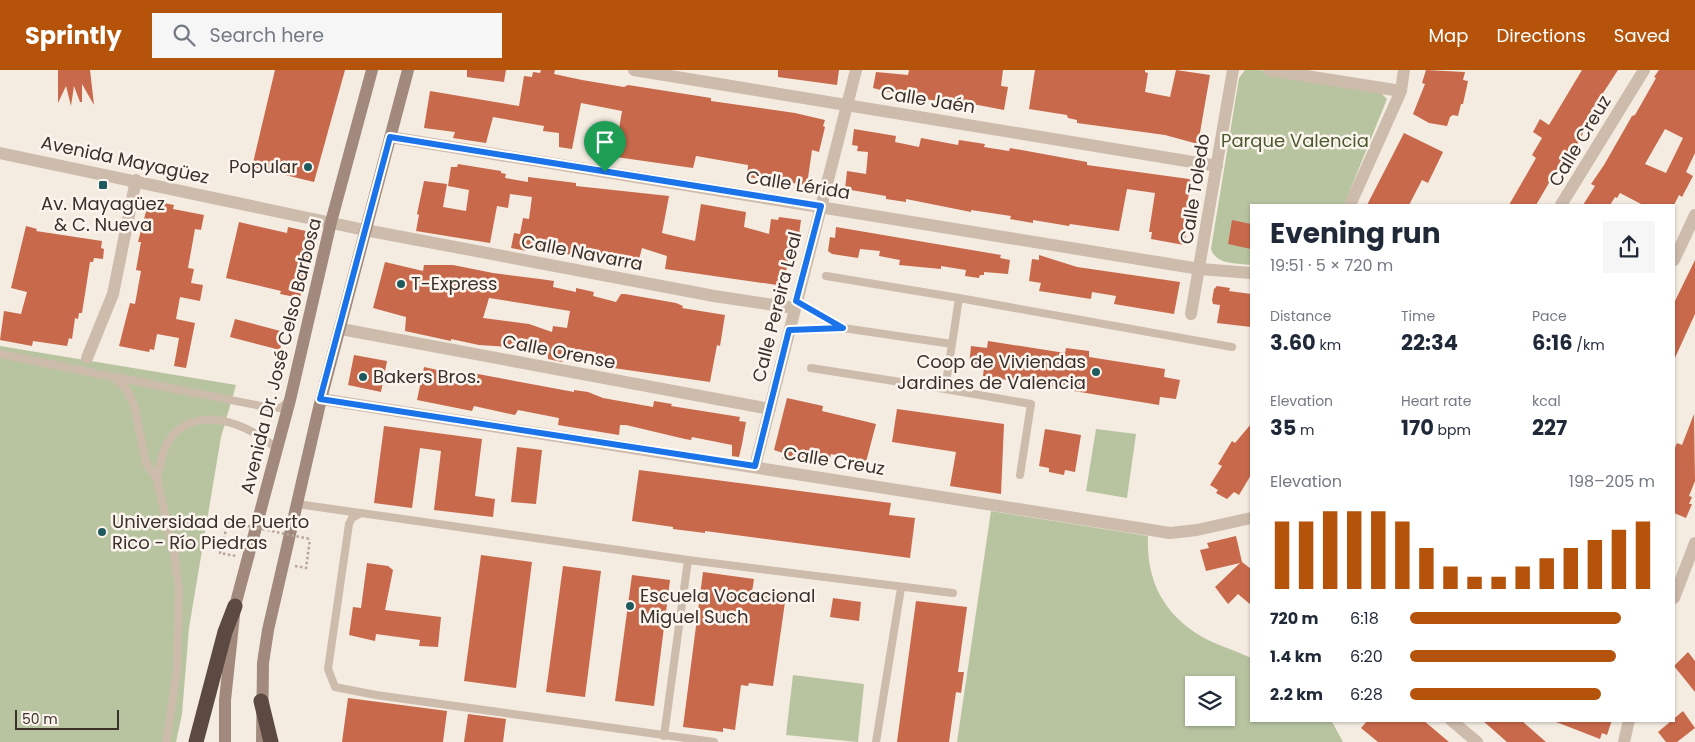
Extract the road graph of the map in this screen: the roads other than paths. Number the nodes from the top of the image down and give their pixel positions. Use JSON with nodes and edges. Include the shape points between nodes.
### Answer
{"nodes":[{"id":1,"x":372,"y":70,"type":"edge"},
{"id":2,"x":408,"y":70,"type":"edge"},
{"id":3,"x":634,"y":70,"type":"edge"},
{"id":4,"x":856,"y":70,"type":"edge"},
{"id":5,"x":1233,"y":70,"type":"edge"},
{"id":6,"x":1269,"y":70,"type":"edge"},
{"id":7,"x":1404,"y":70,"type":"edge"},
{"id":8,"x":1644,"y":70,"type":"edge"},
{"id":9,"x":1401,"y":91,"type":"junction"},
{"id":10,"x":847,"y":105,"type":"junction"},
{"id":11,"x":390,"y":137,"type":"junction"},
{"id":12,"x":0,"y":153,"type":"edge"},
{"id":13,"x":1217,"y":166,"type":"junction"},
{"id":14,"x":136,"y":180,"type":"junction"},
{"id":15,"x":1350,"y":204,"type":"edge"},
{"id":16,"x":1563,"y":204,"type":"edge"},
{"id":17,"x":821,"y":206,"type":"junction"},
{"id":18,"x":1695,"y":215,"type":"edge"},
{"id":19,"x":331,"y":222,"type":"junction"},
{"id":20,"x":365,"y":230,"type":"junction"},
{"id":21,"x":1675,"y":258,"type":"edge"},
{"id":22,"x":1200,"y":268,"type":"junction"},
{"id":23,"x":1250,"y":273,"type":"edge"},
{"id":24,"x":826,"y":276,"type":"dead end"},
{"id":25,"x":959,"y":298,"type":"junction"},
{"id":26,"x":795,"y":304,"type":"junction"},
{"id":27,"x":1191,"y":314,"type":"dead end"},
{"id":28,"x":843,"y":328,"type":"junction"},
{"id":29,"x":341,"y":329,"type":"junction"},
{"id":30,"x":789,"y":330,"type":"junction"},
{"id":31,"x":952,"y":344,"type":"junction"},
{"id":32,"x":1232,"y":347,"type":"dead end"},
{"id":33,"x":0,"y":354,"type":"edge"},
{"id":34,"x":87,"y":358,"type":"dead end"},
{"id":35,"x":811,"y":368,"type":"dead end"},
{"id":36,"x":114,"y":377,"type":"junction"},
{"id":37,"x":945,"y":389,"type":"junction"},
{"id":38,"x":320,"y":399,"type":"junction"},
{"id":39,"x":290,"y":400,"type":"junction"},
{"id":40,"x":770,"y":409,"type":"junction"},
{"id":41,"x":277,"y":449,"type":"junction"},
{"id":42,"x":755,"y":466,"type":"junction"},
{"id":43,"x":1020,"y":475,"type":"dead end"},
{"id":44,"x":157,"y":480,"type":"junction"},
{"id":45,"x":297,"y":504,"type":"junction"},
{"id":46,"x":361,"y":513,"type":"junction"},
{"id":47,"x":1250,"y":518,"type":"edge"},
{"id":48,"x":1695,"y":543,"type":"edge"},
{"id":49,"x":688,"y":560,"type":"junction"},
{"id":50,"x":901,"y":588,"type":"junction"},
{"id":51,"x":953,"y":593,"type":"dead end"},
{"id":52,"x":1675,"y":595,"type":"edge"},
{"id":53,"x":235,"y":606,"type":"junction"},
{"id":54,"x":261,"y":701,"type":"junction"},
{"id":55,"x":1453,"y":722,"type":"edge"},
{"id":56,"x":1629,"y":722,"type":"edge"},
{"id":57,"x":664,"y":736,"type":"junction"},
{"id":58,"x":166,"y":742,"type":"edge"},
{"id":59,"x":196,"y":742,"type":"edge"},
{"id":60,"x":225,"y":742,"type":"edge"},
{"id":61,"x":262,"y":742,"type":"edge"},
{"id":62,"x":271,"y":742,"type":"edge"},
{"id":63,"x":714,"y":742,"type":"edge"},
{"id":64,"x":876,"y":742,"type":"edge"},
{"id":65,"x":1477,"y":742,"type":"edge"},
{"id":66,"x":1624,"y":742,"type":"edge"}],
"edges":[{"from":1,"to":19,"type":"main road","name":"Avenida Dr. José Celso Barbosa"},
{"from":2,"to":11,"type":"main road"},
{"from":3,"to":10,"type":"street","name":"Calle Jaén"},
{"from":4,"to":10,"type":"street","name":"Calle Pereira Leal"},
{"from":5,"to":13,"type":"street","name":"Calle Toledo"},
{"from":6,"to":9,"type":"street"},
{"from":7,"to":9,"type":"street"},
{"from":8,"to":16,"type":"street","name":"Calle Creuz"},
{"from":9,"to":15,"type":"street"},
{"from":10,"to":13,"type":"street","name":"Calle Jaén"},
{"from":10,"to":17,"type":"street","name":"Calle Pereira Leal"},
{"from":11,"to":17,"type":"street","name":"Calle Lérida"},
{"from":11,"to":20,"type":"main road"},
{"from":12,"to":14,"type":"street","name":"Avenida Mayagüez"},
{"from":13,"to":22,"type":"street","name":"Calle Toledo"},
{"from":14,"to":19,"type":"street","name":"Avenida Mayagüez"},
{"from":14,"to":34,"type":"street","via":[[114,294]]},
{"from":17,"to":22,"type":"street","name":"Calle Lérida"},
{"from":17,"to":26,"type":"street","name":"Calle Pereira Leal"},
{"from":18,"to":21,"type":"street"},
{"from":19,"to":20,"type":"street","name":"Avenida Mayagüez"},
{"from":19,"to":39,"type":"main road","name":"Avenida Dr. José Celso Barbosa"},
{"from":20,"to":26,"type":"street","name":"Calle Navarra","via":[[714,296]]},
{"from":20,"to":29,"type":"main road"},
{"from":22,"to":23,"type":"street","name":"Calle Lérida"},
{"from":22,"to":27,"type":"street","name":"Calle Toledo"},
{"from":24,"to":25,"type":"lane"},
{"from":25,"to":31,"type":"lane"},
{"from":25,"to":32,"type":"lane"},
{"from":26,"to":28,"type":"lane"},
{"from":26,"to":30,"type":"street","name":"Calle Pereira Leal"},
{"from":28,"to":30,"type":"lane"},
{"from":28,"to":31,"type":"lane"},
{"from":29,"to":38,"type":"main road"},
{"from":29,"to":40,"type":"street","name":"Calle Orense"},
{"from":30,"to":40,"type":"street","name":"Calle Pereira Leal"},
{"from":31,"to":37,"type":"lane"},
{"from":33,"to":36,"type":"lane"},
{"from":35,"to":37,"type":"lane"},
{"from":36,"to":39,"type":"lane","via":[[266,407],[281,408]]},
{"from":36,"to":44,"type":"lane","via":[[126,389],[134,406],[146,463]]},
{"from":37,"to":43,"type":"lane","via":[[1031,404]]},
{"from":38,"to":42,"type":"street","name":"Calle Creuz"},
{"from":38,"to":45,"type":"main road"},
{"from":39,"to":41,"type":"main road","name":"Avenida Dr. José Celso Barbosa"},
{"from":40,"to":42,"type":"street","name":"Calle Pereira Leal"},
{"from":41,"to":44,"type":"lane","via":[[247,428],[205,419],[179,430],[168,441],[162,453]]},
{"from":41,"to":53,"type":"main road","name":"Avenida Dr. José Celso Barbosa"},
{"from":42,"to":47,"type":"street","name":"Calle Creuz","via":[[1170,533]]},
{"from":44,"to":58,"type":"lane","via":[[179,589],[177,671]]},
{"from":45,"to":46,"type":"lane"},
{"from":45,"to":54,"type":"main road","via":[[268,630]]},
{"from":46,"to":49,"type":"lane"},
{"from":46,"to":57,"type":"lane","via":[[349,524],[328,669],[335,687]]},
{"from":48,"to":52,"type":"street"},
{"from":49,"to":50,"type":"lane"},
{"from":49,"to":57,"type":"lane"},
{"from":50,"to":51,"type":"lane"},
{"from":50,"to":64,"type":"lane"},
{"from":53,"to":59,"type":"highway"},
{"from":53,"to":60,"type":"main road","name":"Avenida Dr. José Celso Barbosa","via":[[225,700]]},
{"from":54,"to":61,"type":"main road"},
{"from":54,"to":62,"type":"highway"},
{"from":55,"to":65,"type":"street"},
{"from":56,"to":66,"type":"street"},
{"from":57,"to":63,"type":"lane"}]}
